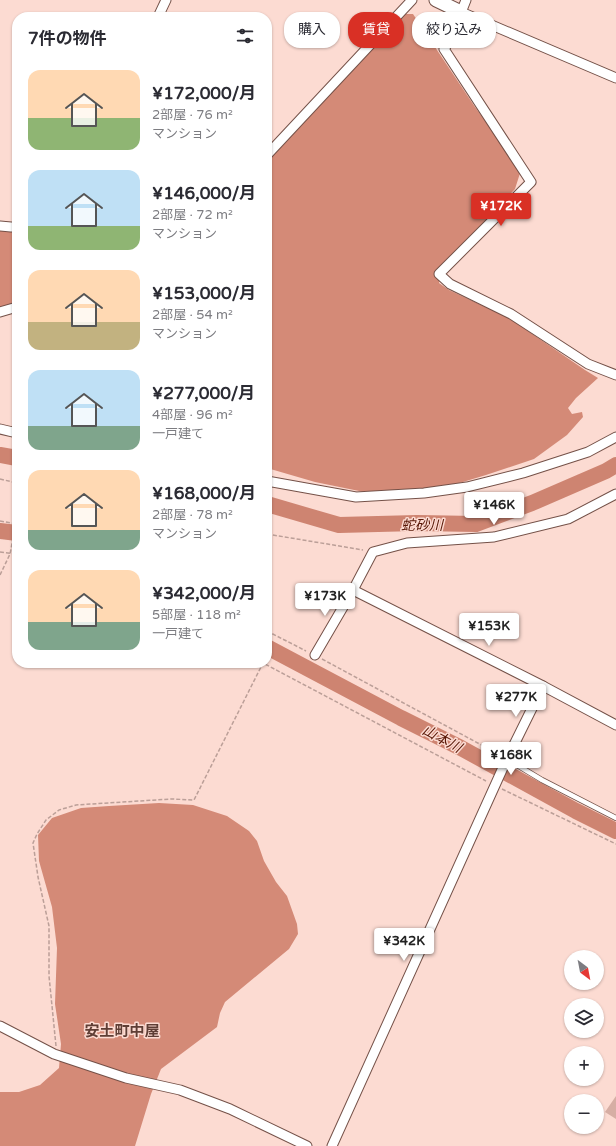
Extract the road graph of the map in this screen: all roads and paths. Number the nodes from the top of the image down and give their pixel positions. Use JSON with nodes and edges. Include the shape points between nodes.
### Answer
{"nodes":[{"id":1,"x":166,"y":0,"type":"edge"},
{"id":2,"x":412,"y":0,"type":"edge"},
{"id":3,"x":436,"y":0,"type":"edge"},
{"id":4,"x":466,"y":0,"type":"edge"},
{"id":5,"x":160,"y":12,"type":"edge"},
{"id":6,"x":460,"y":12,"type":"joint"},
{"id":7,"x":496,"y":27,"type":"edge"},
{"id":8,"x":445,"y":48,"type":"edge"},
{"id":9,"x":616,"y":78,"type":"edge"},
{"id":10,"x":272,"y":150,"type":"edge"},
{"id":11,"x":0,"y":226,"type":"edge"},
{"id":12,"x":12,"y":227,"type":"edge"},
{"id":13,"x":12,"y":308,"type":"edge"},
{"id":14,"x":0,"y":312,"type":"edge"},
{"id":15,"x":616,"y":375,"type":"edge"},
{"id":16,"x":0,"y":429,"type":"edge"},
{"id":17,"x":12,"y":432,"type":"edge"},
{"id":18,"x":616,"y":437,"type":"edge"},
{"id":19,"x":0,"y":479,"type":"edge"},
{"id":20,"x":12,"y":482,"type":"edge"},
{"id":21,"x":272,"y":482,"type":"edge"},
{"id":22,"x":616,"y":494,"type":"edge"},
{"id":23,"x":0,"y":521,"type":"edge"},
{"id":24,"x":12,"y":522,"type":"edge"},
{"id":25,"x":272,"y":535,"type":"edge"},
{"id":26,"x":12,"y":541,"type":"edge"},
{"id":27,"x":0,"y":552,"type":"edge"},
{"id":28,"x":373,"y":552,"type":"junction"},
{"id":29,"x":10,"y":554,"type":"junction"},
{"id":30,"x":0,"y":575,"type":"edge"},
{"id":31,"x":353,"y":590,"type":"junction"},
{"id":32,"x":272,"y":633,"type":"edge"},
{"id":33,"x":316,"y":655,"type":"junction"},
{"id":34,"x":260,"y":668,"type":"edge"},
{"id":35,"x":272,"y":668,"type":"edge"},
{"id":36,"x":543,"y":686,"type":"junction"},
{"id":37,"x":616,"y":725,"type":"edge"},
{"id":38,"x":506,"y":760,"type":"junction"},
{"id":39,"x":496,"y":784,"type":"junction"},
{"id":40,"x":616,"y":818,"type":"edge"},
{"id":41,"x":616,"y":844,"type":"edge"},
{"id":42,"x":0,"y":1026,"type":"edge"},
{"id":43,"x":54,"y":1054,"type":"junction"},
{"id":44,"x":307,"y":1146,"type":"edge"},
{"id":45,"x":332,"y":1146,"type":"edge"}],
"edges":[{"from":1,"to":5,"type":"street"},
{"from":2,"to":10,"type":"street"},
{"from":3,"to":6,"type":"street"},
{"from":4,"to":6,"type":"street"},
{"from":7,"to":9,"type":"street"},
{"from":8,"to":15,"type":"street","via":[[531,182],[439,274],[450,284],[512,314],[588,364]]},
{"from":11,"to":12,"type":"street"},
{"from":13,"to":14,"type":"street"},
{"from":16,"to":17,"type":"street"},
{"from":18,"to":21,"type":"street","via":[[588,452],[523,473],[467,487],[424,493],[356,497]]},
{"from":19,"to":20,"type":"path"},
{"from":22,"to":28,"type":"street","via":[[568,518],[494,537],[407,543]]},
{"from":23,"to":24,"type":"path"},
{"from":25,"to":28,"type":"path"},
{"from":26,"to":29,"type":"path"},
{"from":27,"to":29,"type":"path"},
{"from":28,"to":31,"type":"street"},
{"from":29,"to":30,"type":"path"},
{"from":31,"to":33,"type":"street"},
{"from":31,"to":36,"type":"street"},
{"from":32,"to":33,"type":"path"},
{"from":33,"to":38,"type":"path"},
{"from":34,"to":43,"type":"path","via":[[194,800],[76,805],[58,810],[46,820],[36,834],[34,850],[49,926],[49,976],[56,1043]]},
{"from":35,"to":39,"type":"path"},
{"from":36,"to":37,"type":"street"},
{"from":36,"to":38,"type":"street"},
{"from":38,"to":39,"type":"street"},
{"from":38,"to":40,"type":"lane"},
{"from":39,"to":41,"type":"path"},
{"from":39,"to":45,"type":"street"},
{"from":42,"to":43,"type":"street"},
{"from":43,"to":44,"type":"street","via":[[126,1078],[180,1090],[230,1109]]}]}
